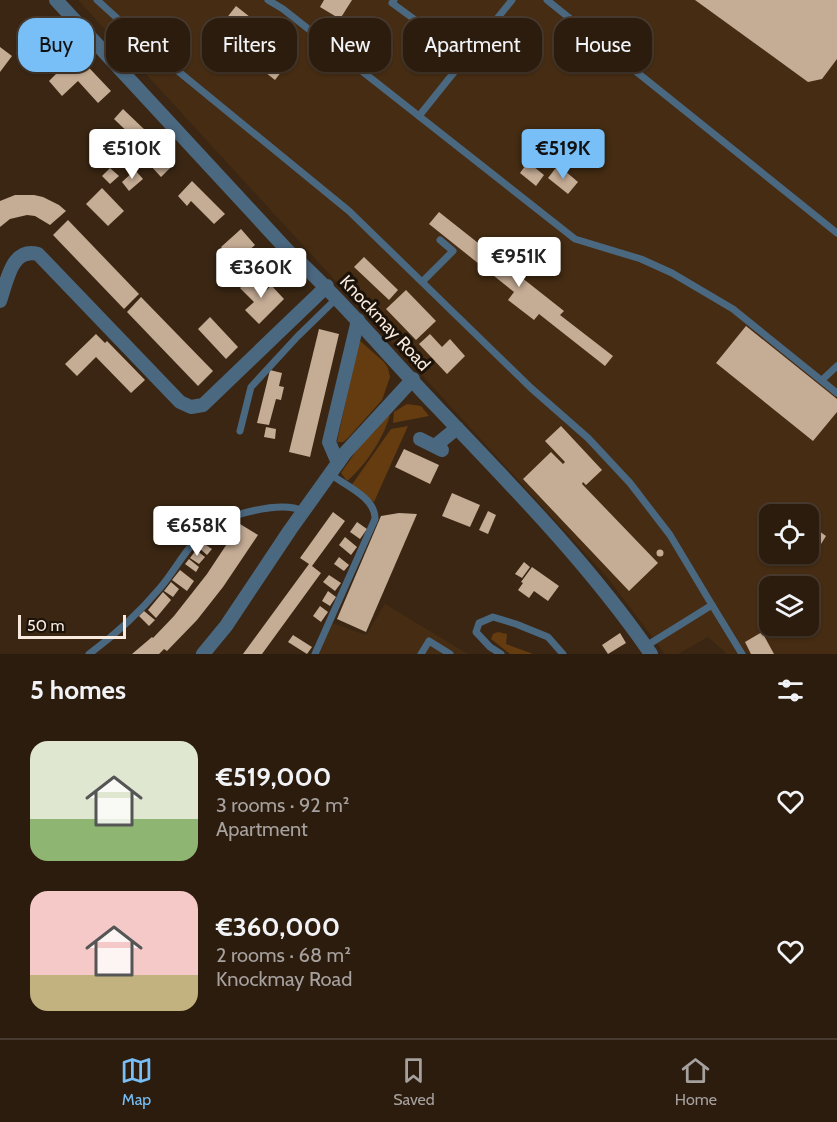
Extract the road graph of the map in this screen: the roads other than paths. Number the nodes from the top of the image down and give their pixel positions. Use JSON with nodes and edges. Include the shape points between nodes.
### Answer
{"nodes":[{"id":1,"x":56,"y":0,"type":"edge"},
{"id":2,"x":98,"y":0,"type":"edge"},
{"id":3,"x":268,"y":0,"type":"edge"},
{"id":4,"x":394,"y":0,"type":"edge"},
{"id":5,"x":512,"y":0,"type":"edge"},
{"id":6,"x":547,"y":0,"type":"edge"},
{"id":7,"x":413,"y":18,"type":"edge"},
{"id":8,"x":497,"y":18,"type":"edge"},
{"id":9,"x":454,"y":72,"type":"edge"},
{"id":10,"x":419,"y":116,"type":"junction"},
{"id":11,"x":837,"y":232,"type":"edge"},
{"id":12,"x":440,"y":240,"type":"dead end"},
{"id":13,"x":423,"y":281,"type":"junction"},
{"id":14,"x":327,"y":286,"type":"junction"},
{"id":15,"x":337,"y":298,"type":"junction"},
{"id":16,"x":0,"y":301,"type":"edge"},
{"id":17,"x":358,"y":320,"type":"junction"},
{"id":18,"x":837,"y":366,"type":"edge"},
{"id":19,"x":412,"y":379,"type":"junction"},
{"id":20,"x":822,"y":380,"type":"junction"},
{"id":21,"x":837,"y":393,"type":"edge"},
{"id":22,"x":457,"y":428,"type":"junction"},
{"id":23,"x":240,"y":431,"type":"dead end"},
{"id":24,"x":420,"y":439,"type":"dead end"},
{"id":25,"x":334,"y":468,"type":"junction"},
{"id":26,"x":303,"y":511,"type":"junction"},
{"id":27,"x":712,"y":605,"type":"junction"},
{"id":28,"x":649,"y":650,"type":"edge"},
{"id":29,"x":89,"y":654,"type":"edge"},
{"id":30,"x":203,"y":654,"type":"edge"},
{"id":31,"x":315,"y":654,"type":"edge"},
{"id":32,"x":421,"y":654,"type":"edge"},
{"id":33,"x":450,"y":654,"type":"edge"},
{"id":34,"x":501,"y":654,"type":"edge"},
{"id":35,"x":563,"y":654,"type":"edge"},
{"id":36,"x":742,"y":654,"type":"edge"}],
"edges":[{"from":1,"to":14,"type":"street","name":"Knockmay Road","via":[[289,252]]},
{"from":2,"to":13,"type":"lane","via":[[151,49],[349,211]]},
{"from":3,"to":10,"type":"lane"},
{"from":4,"to":7,"type":"lane","via":[[392,3]]},
{"from":5,"to":8,"type":"lane"},
{"from":6,"to":11,"type":"lane"},
{"from":9,"to":10,"type":"lane"},
{"from":10,"to":20,"type":"lane","via":[[575,239],[642,259],[672,273],[733,309]]},
{"from":12,"to":13,"type":"lane","via":[[453,251]]},
{"from":13,"to":27,"type":"lane","via":[[630,483],[670,535]]},
{"from":14,"to":15,"type":"street","name":"Knockmay Road"},
{"from":14,"to":16,"type":"street","via":[[203,405],[191,407],[180,402],[38,254],[30,252],[16,259]]},
{"from":15,"to":17,"type":"street","name":"Knockmay Road"},
{"from":15,"to":23,"type":"lane","via":[[251,387]]},
{"from":17,"to":19,"type":"street","name":"Knockmay Road"},
{"from":17,"to":25,"type":"street","via":[[329,442]]},
{"from":18,"to":20,"type":"lane"},
{"from":19,"to":22,"type":"street","name":"Knockmay Road"},
{"from":19,"to":25,"type":"street"},
{"from":20,"to":21,"type":"lane"},
{"from":22,"to":24,"type":"street","via":[[439,448]]},
{"from":22,"to":28,"type":"street","name":"Knockmay Road","via":[[596,580]]},
{"from":25,"to":26,"type":"street"},
{"from":25,"to":31,"type":"lane","via":[[373,507],[375,519]]},
{"from":26,"to":29,"type":"lane","via":[[296,507],[262,509],[217,523],[205,531],[160,588],[121,629]]},
{"from":26,"to":30,"type":"street"},
{"from":27,"to":28,"type":"lane"},
{"from":27,"to":36,"type":"lane"},
{"from":32,"to":33,"type":"lane","via":[[429,641]]},
{"from":34,"to":35,"type":"lane","via":[[476,632],[479,623],[493,617],[516,624],[548,638]]}]}
